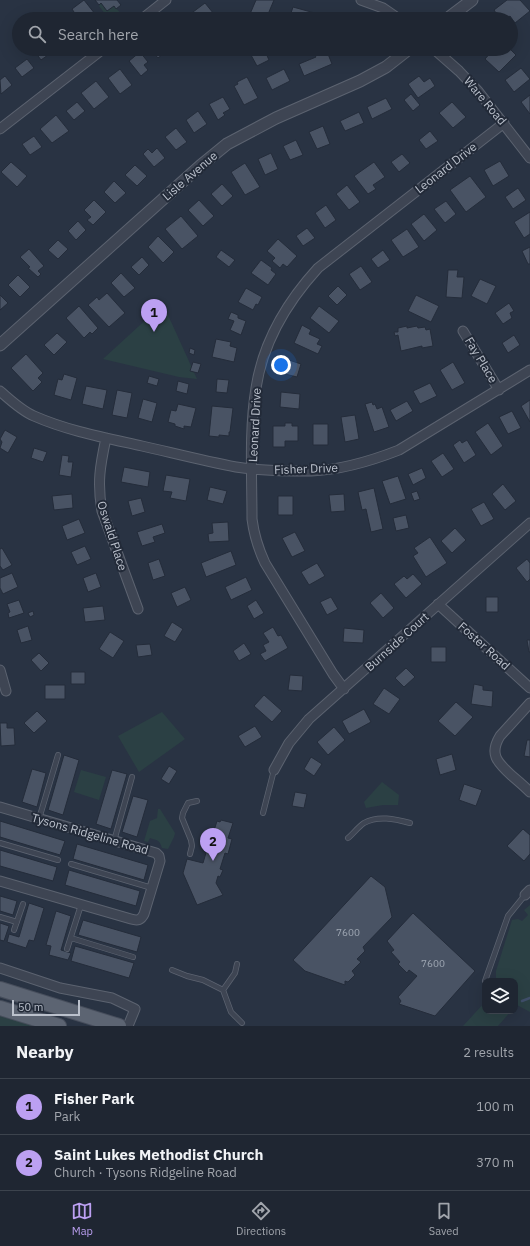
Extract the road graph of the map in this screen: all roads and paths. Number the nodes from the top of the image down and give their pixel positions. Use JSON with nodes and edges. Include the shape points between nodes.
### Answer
{"nodes":[{"id":1,"x":166,"y":0,"type":"edge"},
{"id":2,"x":361,"y":0,"type":"edge"},
{"id":3,"x":472,"y":0,"type":"edge"},
{"id":4,"x":151,"y":12,"type":"edge"},
{"id":5,"x":389,"y":12,"type":"edge"},
{"id":6,"x":456,"y":12,"type":"edge"},
{"id":7,"x":94,"y":56,"type":"edge"},
{"id":8,"x":400,"y":56,"type":"edge"},
{"id":9,"x":442,"y":56,"type":"edge"},
{"id":10,"x":504,"y":123,"type":"junction"},
{"id":11,"x":0,"y":129,"type":"edge"},
{"id":12,"x":530,"y":158,"type":"edge"},
{"id":13,"x":463,"y":331,"type":"dead end"},
{"id":14,"x":0,"y":345,"type":"edge"},
{"id":15,"x":530,"y":370,"type":"edge"},
{"id":16,"x":499,"y":390,"type":"junction"},
{"id":17,"x":0,"y":391,"type":"edge"},
{"id":18,"x":106,"y":438,"type":"junction"},
{"id":19,"x":252,"y":469,"type":"junction"},
{"id":20,"x":530,"y":522,"type":"edge"},
{"id":21,"x":438,"y":604,"type":"junction"},
{"id":22,"x":138,"y":609,"type":"dead end"},
{"id":23,"x":0,"y":670,"type":"edge"},
{"id":24,"x":530,"y":688,"type":"edge"},
{"id":25,"x":344,"y":689,"type":"junction"},
{"id":26,"x":6,"y":691,"type":"dead end"},
{"id":27,"x":530,"y":703,"type":"edge"},
{"id":28,"x":58,"y":755,"type":"dead end"},
{"id":29,"x":274,"y":770,"type":"joint"},
{"id":30,"x":132,"y":777,"type":"dead end"},
{"id":31,"x":530,"y":792,"type":"edge"},
{"id":32,"x":197,"y":801,"type":"dead end"},
{"id":33,"x":0,"y":807,"type":"edge"},
{"id":34,"x":263,"y":813,"type":"dead end"},
{"id":35,"x":39,"y":818,"type":"junction"},
{"id":36,"x":410,"y":823,"type":"dead end"},
{"id":37,"x":348,"y":838,"type":"dead end"},
{"id":38,"x":114,"y":841,"type":"junction"},
{"id":39,"x":0,"y":843,"type":"edge"},
{"id":40,"x":190,"y":854,"type":"dead end"},
{"id":41,"x":58,"y":860,"type":"dead end"},
{"id":42,"x":71,"y":864,"type":"dead end"},
{"id":43,"x":0,"y":881,"type":"edge"},
{"id":44,"x":152,"y":888,"type":"junction"},
{"id":45,"x":527,"y":893,"type":"edge"},
{"id":46,"x":23,"y":904,"type":"dead end"},
{"id":47,"x":81,"y":905,"type":"junction"},
{"id":48,"x":0,"y":917,"type":"edge"},
{"id":49,"x":17,"y":922,"type":"junction"},
{"id":50,"x":14,"y":930,"type":"dead end"},
{"id":51,"x":71,"y":938,"type":"junction"},
{"id":52,"x":67,"y":949,"type":"dead end"},
{"id":53,"x":133,"y":957,"type":"dead end"},
{"id":54,"x":237,"y":964,"type":"dead end"},
{"id":55,"x":0,"y":968,"type":"edge"},
{"id":56,"x":172,"y":970,"type":"dead end"},
{"id":57,"x":486,"y":978,"type":"edge"},
{"id":58,"x":0,"y":989,"type":"edge"},
{"id":59,"x":223,"y":990,"type":"junction"},
{"id":60,"x":0,"y":1008,"type":"edge"},
{"id":61,"x":242,"y":1023,"type":"dead end"},
{"id":62,"x":59,"y":1026,"type":"edge"},
{"id":63,"x":119,"y":1026,"type":"edge"},
{"id":64,"x":128,"y":1026,"type":"edge"}],
"edges":[{"from":1,"to":4,"type":"street"},
{"from":2,"to":5,"type":"street"},
{"from":3,"to":6,"type":"street"},
{"from":7,"to":11,"type":"street"},
{"from":8,"to":14,"type":"street","name":"Lisle Avenue","via":[[360,81],[227,144]]},
{"from":9,"to":10,"type":"street","name":"Ware Road","via":[[478,91]]},
{"from":10,"to":12,"type":"street","name":"Ware Road"},
{"from":10,"to":19,"type":"street","name":"Leonard Drive","via":[[318,268],[295,295],[275,328],[260,368],[252,415]]},
{"from":13,"to":16,"type":"street","name":"Fay Place"},
{"from":15,"to":16,"type":"street","name":"Fisher Drive"},
{"from":16,"to":19,"type":"street","name":"Fisher Drive","via":[[399,450],[377,458],[334,469]]},
{"from":17,"to":18,"type":"street","name":"Fisher Drive","via":[[33,416]]},
{"from":18,"to":19,"type":"street","name":"Fisher Drive"},
{"from":18,"to":22,"type":"street","name":"Oswald Place","via":[[98,478],[102,511]]},
{"from":19,"to":25,"type":"street","name":"Leonard Drive","via":[[252,519],[258,547],[265,563]]},
{"from":20,"to":21,"type":"street","name":"Burnside Court"},
{"from":21,"to":24,"type":"street","name":"Foster Road"},
{"from":21,"to":25,"type":"street","name":"Burnside Court"},
{"from":23,"to":26,"type":"street"},
{"from":25,"to":29,"type":"street","name":"Burnside Court","via":[[309,719],[296,734]]},
{"from":27,"to":31,"type":"street","via":[[500,736],[491,752]]},
{"from":28,"to":35,"type":"lane"},
{"from":29,"to":34,"type":"lane"},
{"from":30,"to":38,"type":"lane"},
{"from":32,"to":40,"type":"lane","via":[[188,803],[182,818],[191,840]]},
{"from":33,"to":35,"type":"street","name":"Tysons Ridgeline Road"},
{"from":35,"to":38,"type":"street","name":"Tysons Ridgeline Road"},
{"from":36,"to":37,"type":"lane","via":[[380,818],[364,823]]},
{"from":38,"to":44,"type":"street","name":"Tysons Ridgeline Road","via":[[159,856],[160,861]]},
{"from":39,"to":41,"type":"lane"},
{"from":42,"to":44,"type":"lane"},
{"from":43,"to":47,"type":"street","name":"Tysons Ridgeline Road"},
{"from":44,"to":47,"type":"street","name":"Tysons Ridgeline Road","via":[[144,914],[138,920]]},
{"from":45,"to":57,"type":"lane","via":[[508,916]]},
{"from":46,"to":49,"type":"lane"},
{"from":47,"to":51,"type":"lane"},
{"from":48,"to":49,"type":"lane"},
{"from":49,"to":50,"type":"lane"},
{"from":51,"to":52,"type":"lane"},
{"from":51,"to":53,"type":"lane"},
{"from":54,"to":59,"type":"lane","via":[[235,972]]},
{"from":55,"to":64,"type":"street","via":[[60,988],[112,998],[135,1009]]},
{"from":56,"to":59,"type":"lane","via":[[203,980]]},
{"from":58,"to":63,"type":"main road"},
{"from":59,"to":61,"type":"lane","via":[[231,1012]]},
{"from":60,"to":62,"type":"main road"}]}
